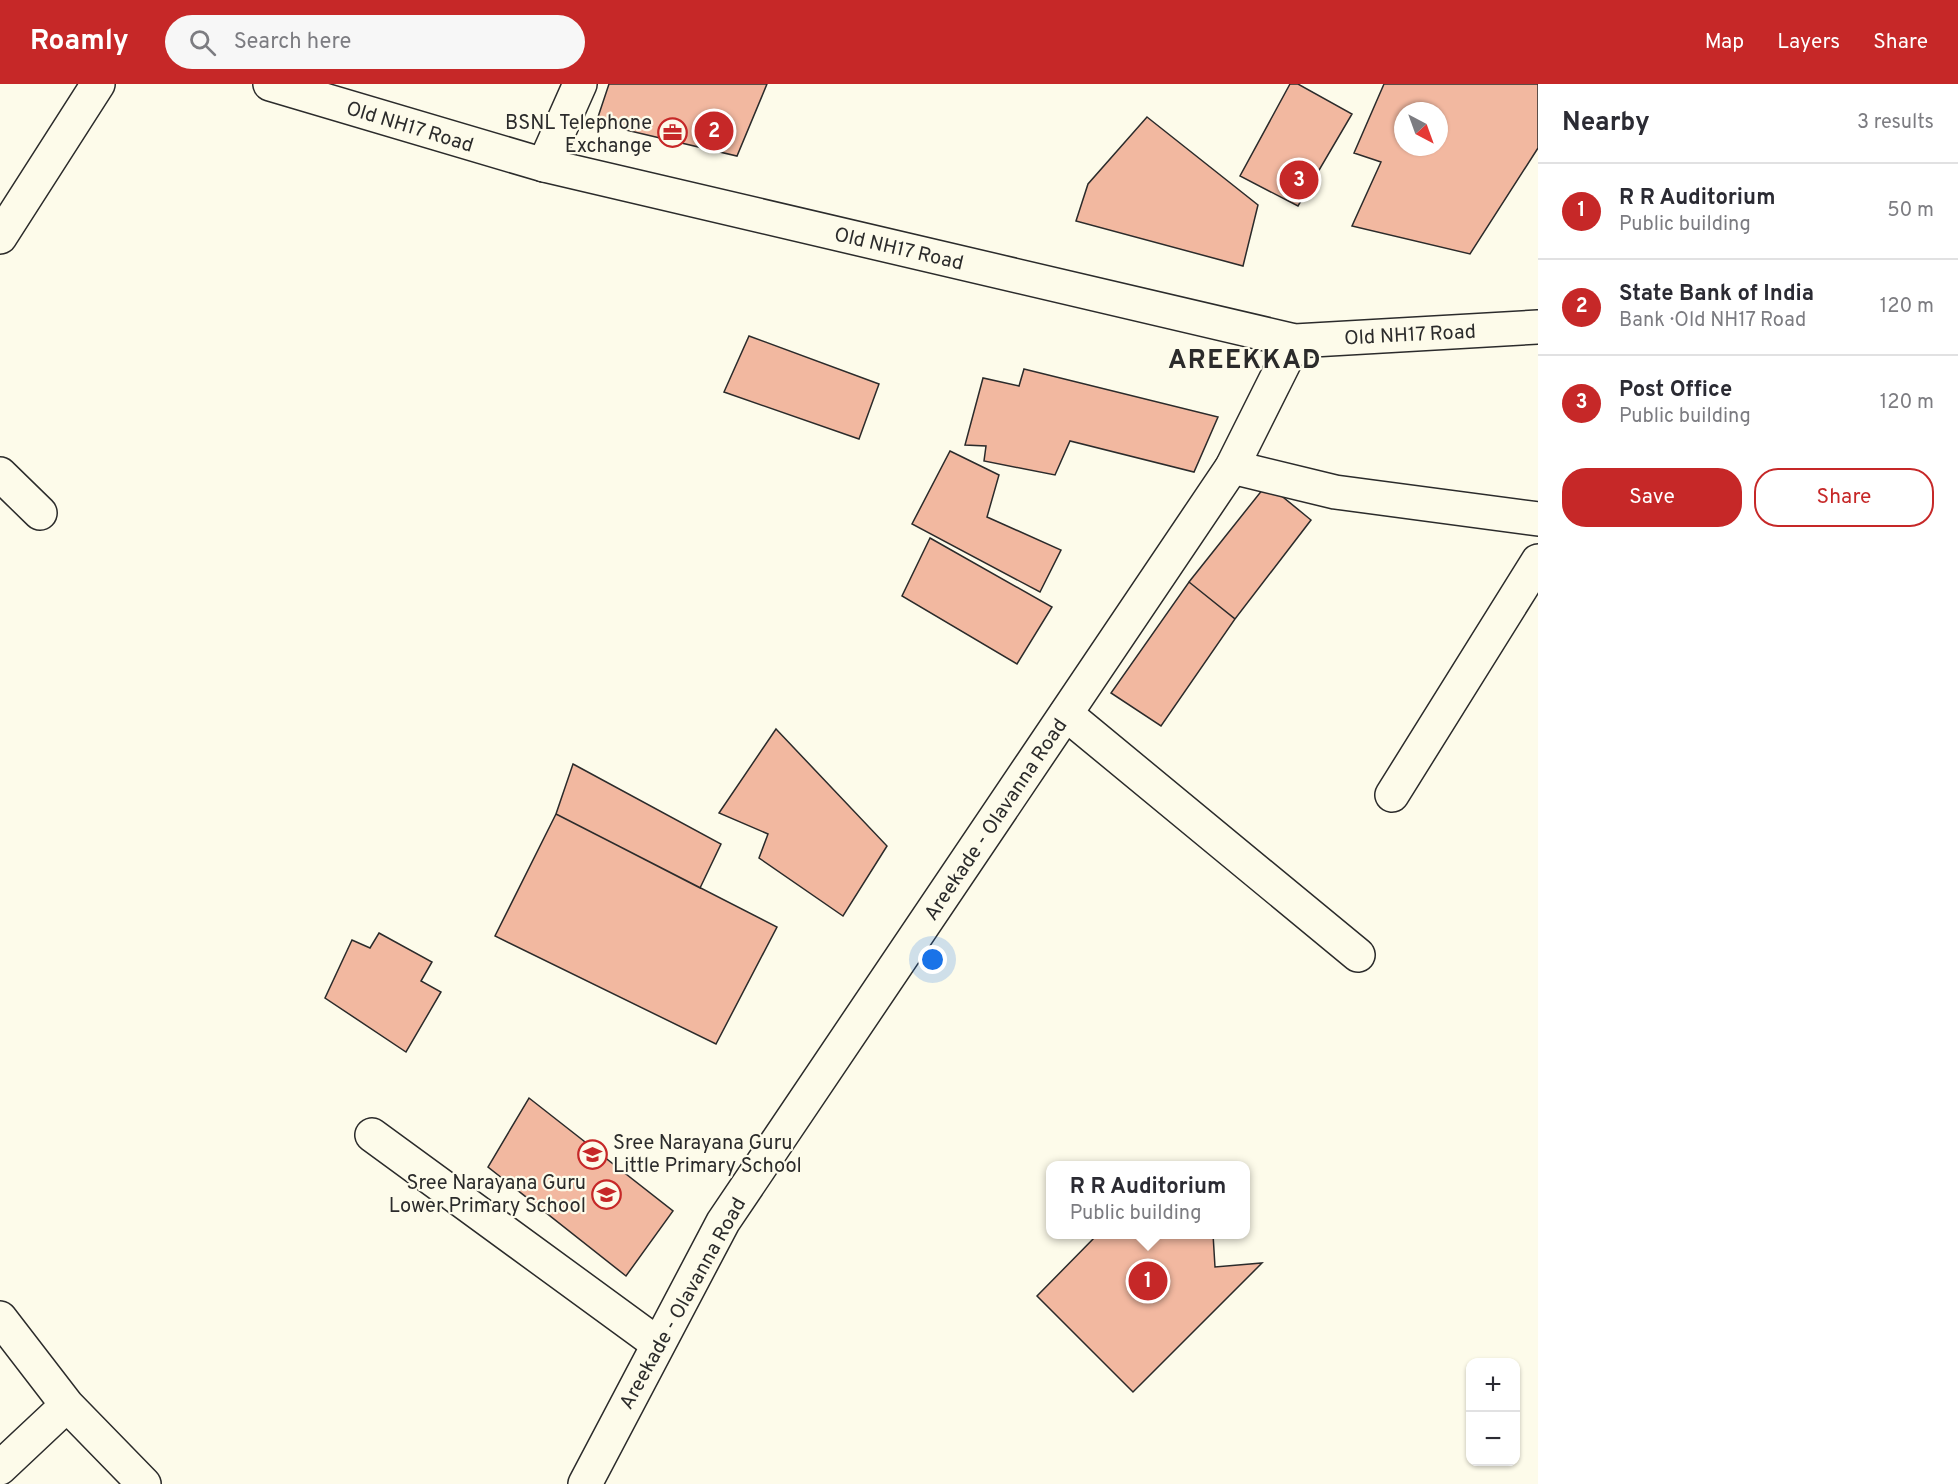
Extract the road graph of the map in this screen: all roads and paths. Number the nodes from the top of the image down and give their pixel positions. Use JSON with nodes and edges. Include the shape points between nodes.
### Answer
{"nodes":[{"id":1,"x":98,"y":84,"type":"edge"},
{"id":2,"x":270,"y":84,"type":"edge"},
{"id":3,"x":580,"y":84,"type":"edge"},
{"id":4,"x":544,"y":165,"type":"junction"},
{"id":5,"x":0,"y":237,"type":"edge"},
{"id":6,"x":1538,"y":327,"type":"edge"},
{"id":7,"x":1295,"y":341,"type":"junction"},
{"id":8,"x":1232,"y":467,"type":"junction"},
{"id":9,"x":0,"y":474,"type":"edge"},
{"id":10,"x":40,"y":513,"type":"dead end"},
{"id":11,"x":1538,"y":519,"type":"edge"},
{"id":12,"x":1538,"y":561,"type":"edge"},
{"id":13,"x":1066,"y":714,"type":"junction"},
{"id":14,"x":1392,"y":795,"type":"dead end"},
{"id":15,"x":1358,"y":955,"type":"dead end"},
{"id":16,"x":372,"y":1136,"type":"dead end"},
{"id":17,"x":0,"y":1318,"type":"edge"},
{"id":18,"x":658,"y":1344,"type":"junction"},
{"id":19,"x":67,"y":1405,"type":"junction"},
{"id":20,"x":0,"y":1468,"type":"edge"},
{"id":21,"x":144,"y":1484,"type":"edge"},
{"id":22,"x":585,"y":1484,"type":"edge"}],
"edges":[{"from":1,"to":5,"type":"main road"},
{"from":2,"to":4,"type":"main road","name":"Old NH17 Road"},
{"from":3,"to":4,"type":"main road"},
{"from":4,"to":7,"type":"main road","name":"Old NH17 Road"},
{"from":6,"to":7,"type":"main road","name":"Old NH17 Road"},
{"from":7,"to":8,"type":"main road","name":"Areekade - Olavanna Road"},
{"from":8,"to":11,"type":"main road","via":[[1335,492]]},
{"from":8,"to":13,"type":"main road","name":"Areekade - Olavanna Road"},
{"from":9,"to":10,"type":"main road"},
{"from":12,"to":14,"type":"main road"},
{"from":13,"to":15,"type":"main road"},
{"from":13,"to":18,"type":"main road","name":"Areekade - Olavanna Road","via":[[723,1222]]},
{"from":16,"to":18,"type":"main road"},
{"from":17,"to":19,"type":"main road"},
{"from":18,"to":22,"type":"main road","name":"Areekade - Olavanna Road"},
{"from":19,"to":20,"type":"main road"},
{"from":19,"to":21,"type":"main road"}]}
